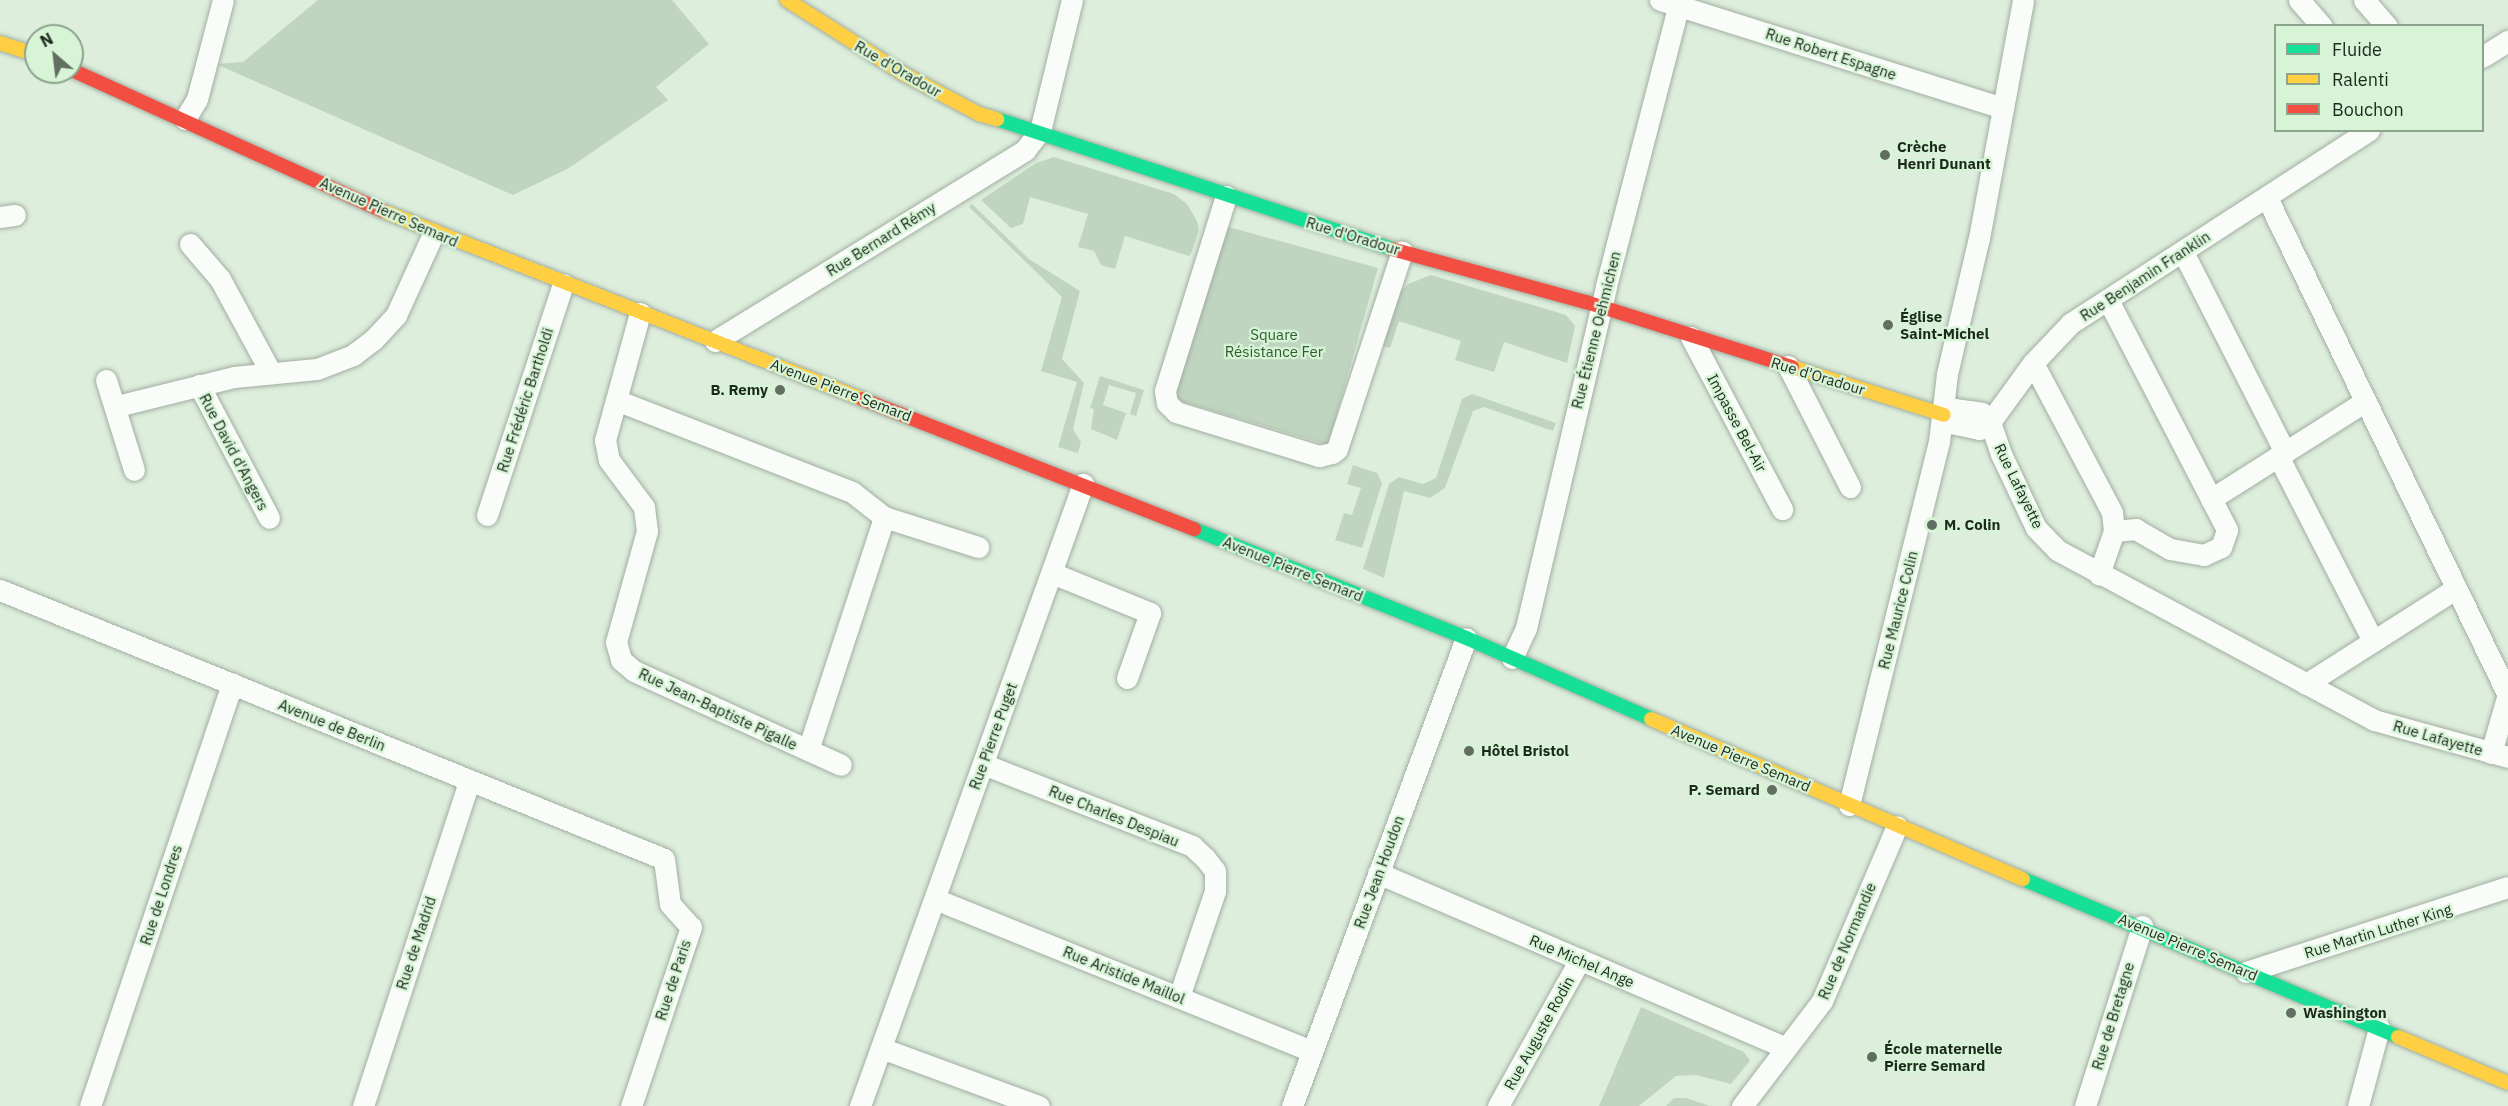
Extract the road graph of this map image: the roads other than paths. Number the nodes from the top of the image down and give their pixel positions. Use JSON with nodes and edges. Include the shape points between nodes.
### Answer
{"nodes":[{"id":1,"x":223,"y":0,"type":"edge"},
{"id":2,"x":787,"y":0,"type":"edge"},
{"id":3,"x":1072,"y":0,"type":"edge"},
{"id":4,"x":2024,"y":0,"type":"edge"},
{"id":5,"x":2299,"y":0,"type":"edge"},
{"id":6,"x":2364,"y":0,"type":"edge"},
{"id":7,"x":1673,"y":2,"type":"edge"},
{"id":8,"x":2320,"y":24,"type":"edge"},
{"id":9,"x":2385,"y":24,"type":"edge"},
{"id":10,"x":2508,"y":41,"type":"edge"},
{"id":11,"x":0,"y":43,"type":"edge"},
{"id":12,"x":24,"y":52,"type":"edge"},
{"id":13,"x":2484,"y":56,"type":"edge"},
{"id":14,"x":84,"y":75,"type":"edge"},
{"id":15,"x":2002,"y":108,"type":"junction"},
{"id":16,"x":185,"y":119,"type":"junction"},
{"id":17,"x":1040,"y":130,"type":"junction"},
{"id":18,"x":2366,"y":132,"type":"edge"},
{"id":19,"x":1226,"y":196,"type":"junction"},
{"id":20,"x":2266,"y":198,"type":"junction"},
{"id":21,"x":433,"y":234,"type":"junction"},
{"id":22,"x":189,"y":244,"type":"dead end"},
{"id":23,"x":1402,"y":251,"type":"junction"},
{"id":24,"x":2183,"y":252,"type":"junction"},
{"id":25,"x":563,"y":284,"type":"junction"},
{"id":26,"x":2108,"y":300,"type":"junction"},
{"id":27,"x":1601,"y":307,"type":"junction"},
{"id":28,"x":640,"y":313,"type":"junction"},
{"id":29,"x":1691,"y":337,"type":"junction"},
{"id":30,"x":715,"y":341,"type":"junction"},
{"id":31,"x":2033,"y":363,"type":"junction"},
{"id":32,"x":1788,"y":366,"type":"junction"},
{"id":33,"x":271,"y":373,"type":"junction"},
{"id":34,"x":106,"y":380,"type":"dead end"},
{"id":35,"x":199,"y":385,"type":"junction"},
{"id":36,"x":616,"y":400,"type":"junction"},
{"id":37,"x":2364,"y":402,"type":"junction"},
{"id":38,"x":117,"y":406,"type":"junction"},
{"id":39,"x":1944,"y":415,"type":"junction"},
{"id":40,"x":1990,"y":422,"type":"junction"},
{"id":41,"x":2282,"y":454,"type":"junction"},
{"id":42,"x":134,"y":470,"type":"dead end"},
{"id":43,"x":1083,"y":484,"type":"junction"},
{"id":44,"x":1850,"y":487,"type":"dead end"},
{"id":45,"x":2211,"y":499,"type":"junction"},
{"id":46,"x":1782,"y":509,"type":"dead end"},
{"id":47,"x":486,"y":515,"type":"dead end"},
{"id":48,"x":884,"y":516,"type":"junction"},
{"id":49,"x":269,"y":518,"type":"dead end"},
{"id":50,"x":2114,"y":531,"type":"junction"},
{"id":51,"x":978,"y":547,"type":"dead end"},
{"id":52,"x":1052,"y":573,"type":"junction"},
{"id":53,"x":2099,"y":574,"type":"junction"},
{"id":54,"x":2455,"y":589,"type":"junction"},
{"id":55,"x":0,"y":590,"type":"edge"},
{"id":56,"x":1466,"y":638,"type":"junction"},
{"id":57,"x":2373,"y":641,"type":"junction"},
{"id":58,"x":1512,"y":658,"type":"junction"},
{"id":59,"x":1127,"y":678,"type":"dead end"},
{"id":60,"x":232,"y":683,"type":"junction"},
{"id":61,"x":2306,"y":684,"type":"junction"},
{"id":62,"x":2508,"y":694,"type":"edge"},
{"id":63,"x":808,"y":750,"type":"junction"},
{"id":64,"x":2499,"y":755,"type":"edge"},
{"id":65,"x":983,"y":764,"type":"junction"},
{"id":66,"x":841,"y":765,"type":"dead end"},
{"id":67,"x":469,"y":781,"type":"junction"},
{"id":68,"x":1849,"y":805,"type":"junction"},
{"id":69,"x":1897,"y":826,"type":"junction"},
{"id":70,"x":664,"y":859,"type":"joint"},
{"id":71,"x":1378,"y":873,"type":"junction"},
{"id":72,"x":2508,"y":887,"type":"edge"},
{"id":73,"x":935,"y":899,"type":"junction"},
{"id":74,"x":2142,"y":926,"type":"junction"},
{"id":75,"x":1580,"y":959,"type":"junction"},
{"id":76,"x":2246,"y":972,"type":"junction"},
{"id":77,"x":1179,"y":996,"type":"junction"},
{"id":78,"x":2379,"y":1028,"type":"junction"},
{"id":79,"x":881,"y":1048,"type":"junction"},
{"id":80,"x":1786,"y":1048,"type":"junction"},
{"id":81,"x":1312,"y":1051,"type":"junction"},
{"id":82,"x":2508,"y":1083,"type":"edge"},
{"id":83,"x":90,"y":1106,"type":"edge"},
{"id":84,"x":363,"y":1106,"type":"edge"},
{"id":85,"x":631,"y":1106,"type":"edge"},
{"id":86,"x":860,"y":1106,"type":"edge"},
{"id":87,"x":1039,"y":1106,"type":"edge"},
{"id":88,"x":1292,"y":1106,"type":"edge"},
{"id":89,"x":1498,"y":1106,"type":"edge"},
{"id":90,"x":1742,"y":1106,"type":"edge"},
{"id":91,"x":2085,"y":1106,"type":"edge"},
{"id":92,"x":2358,"y":1106,"type":"edge"}],
"edges":[{"from":1,"to":16,"type":"street","via":[[197,99]]},
{"from":2,"to":17,"type":"main road","name":"Rue d'Oradour","via":[[902,73],[979,114]]},
{"from":3,"to":17,"type":"street"},
{"from":4,"to":15,"type":"street","name":"Rue Maurice Colin"},
{"from":5,"to":8,"type":"street"},
{"from":6,"to":9,"type":"street"},
{"from":7,"to":15,"type":"street","name":"Rue Robert Espagne"},
{"from":7,"to":27,"type":"street","name":"Rue Étienne Oehmichen"},
{"from":10,"to":13,"type":"street"},
{"from":11,"to":12,"type":"main road"},
{"from":14,"to":16,"type":"main road","name":"Avenue Pierre Semard"},
{"from":15,"to":39,"type":"street","name":"Rue Maurice Colin","via":[[1979,238],[1947,374]]},
{"from":16,"to":21,"type":"main road","name":"Avenue Pierre Semard"},
{"from":17,"to":19,"type":"main road","name":"Rue d'Oradour"},
{"from":17,"to":30,"type":"street","name":"Rue Bernard Rémy","via":[[1025,150]]},
{"from":18,"to":20,"type":"street","name":"Rue Benjamin Franklin"},
{"from":19,"to":23,"type":"main road","name":"Rue d'Oradour"},
{"from":19,"to":23,"type":"street","via":[[1165,391],[1169,406],[1187,415],[1319,456],[1332,453],[1337,449]]},
{"from":20,"to":24,"type":"street","name":"Rue Benjamin Franklin"},
{"from":20,"to":37,"type":"street"},
{"from":21,"to":25,"type":"main road","name":"Avenue Pierre Semard"},
{"from":21,"to":33,"type":"street","name":"Rue David d'Angers","via":[[396,315],[373,340],[353,355],[317,369]]},
{"from":22,"to":33,"type":"street","via":[[220,279]]},
{"from":23,"to":27,"type":"main road","name":"Rue d'Oradour"},
{"from":24,"to":26,"type":"street","name":"Rue Benjamin Franklin"},
{"from":24,"to":41,"type":"street"},
{"from":25,"to":28,"type":"main road","name":"Avenue Pierre Semard"},
{"from":25,"to":47,"type":"street","name":"Rue Frédéric Bartholdi"},
{"from":26,"to":31,"type":"street","name":"Rue Benjamin Franklin","via":[[2071,323]]},
{"from":26,"to":45,"type":"street"},
{"from":27,"to":29,"type":"main road","name":"Rue d'Oradour"},
{"from":27,"to":58,"type":"street","name":"Rue Étienne Oehmichen","via":[[1526,628]]},
{"from":28,"to":30,"type":"main road","name":"Avenue Pierre Semard"},
{"from":28,"to":36,"type":"street","name":"Rue Jean-Baptiste Pigalle"},
{"from":29,"to":32,"type":"main road","name":"Rue d'Oradour"},
{"from":29,"to":46,"type":"street","name":"Impasse Bel-Air"},
{"from":30,"to":43,"type":"main road","name":"Avenue Pierre Semard"},
{"from":31,"to":40,"type":"street","name":"Rue Benjamin Franklin"},
{"from":31,"to":50,"type":"street","via":[[2112,512]]},
{"from":32,"to":39,"type":"main road","name":"Rue d'Oradour"},
{"from":32,"to":44,"type":"street"},
{"from":33,"to":35,"type":"street","name":"Rue David d'Angers"},
{"from":34,"to":38,"type":"street"},
{"from":35,"to":38,"type":"street","name":"Rue David d'Angers"},
{"from":35,"to":49,"type":"street","name":"Rue David d'Angers"},
{"from":36,"to":48,"type":"street","via":[[852,492]]},
{"from":36,"to":63,"type":"street","name":"Rue Jean-Baptiste Pigalle","via":[[605,440],[609,460],[644,507],[647,531],[616,642],[621,660],[634,671]]},
{"from":37,"to":41,"type":"street"},
{"from":37,"to":54,"type":"street"},
{"from":38,"to":42,"type":"street"},
{"from":39,"to":40,"type":"street","via":[[1954,409],[1971,411],[1982,413]]},
{"from":39,"to":68,"type":"street","name":"Rue Maurice Colin"},
{"from":40,"to":53,"type":"street","name":"Rue Lafayette","via":[[2036,528],[2057,550]]},
{"from":41,"to":45,"type":"street"},
{"from":41,"to":57,"type":"street"},
{"from":43,"to":52,"type":"street","name":"Rue Pierre Puget"},
{"from":43,"to":56,"type":"main road","name":"Avenue Pierre Semard"},
{"from":45,"to":50,"type":"street","via":[[2227,530],[2221,547],[2204,555],[2170,549],[2136,529]]},
{"from":48,"to":51,"type":"street"},
{"from":48,"to":63,"type":"street","name":"Rue Jean-Baptiste Pigalle"},
{"from":50,"to":53,"type":"street"},
{"from":52,"to":59,"type":"street","via":[[1150,613]]},
{"from":52,"to":65,"type":"street","name":"Rue Pierre Puget"},
{"from":53,"to":61,"type":"street","name":"Rue Lafayette"},
{"from":54,"to":57,"type":"street"},
{"from":54,"to":62,"type":"street"},
{"from":55,"to":60,"type":"street","name":"Avenue de Berlin"},
{"from":56,"to":58,"type":"main road","name":"Avenue Pierre Semard"},
{"from":56,"to":71,"type":"street","name":"Rue Jean Houdon"},
{"from":57,"to":61,"type":"street"},
{"from":58,"to":68,"type":"main road","name":"Avenue Pierre Semard"},
{"from":60,"to":67,"type":"street","name":"Avenue de Berlin"},
{"from":60,"to":83,"type":"street","name":"Rue de Londres"},
{"from":61,"to":64,"type":"street","name":"Rue Lafayette","via":[[2374,720]]},
{"from":62,"to":64,"type":"street"},
{"from":63,"to":66,"type":"street","name":"Rue Jean-Baptiste Pigalle"},
{"from":65,"to":73,"type":"street","name":"Rue Pierre Puget"},
{"from":65,"to":77,"type":"street","name":"Rue Charles Despiau","via":[[1192,846],[1205,858],[1215,871],[1215,891]]},
{"from":67,"to":70,"type":"street","name":"Avenue de Berlin"},
{"from":67,"to":84,"type":"street","name":"Rue de Madrid"},
{"from":68,"to":69,"type":"main road","name":"Avenue Pierre Semard"},
{"from":69,"to":74,"type":"main road","name":"Avenue Pierre Semard"},
{"from":69,"to":80,"type":"street","name":"Rue de Normandie","via":[[1822,1001]]},
{"from":70,"to":85,"type":"street","name":"Rue de Paris","via":[[670,904],[691,927]]},
{"from":71,"to":75,"type":"street","name":"Rue Michel Ange"},
{"from":71,"to":81,"type":"street","name":"Rue Jean Houdon"},
{"from":72,"to":76,"type":"street","name":"Rue Martin Luther King"},
{"from":73,"to":77,"type":"street","name":"Rue Aristide Maillol"},
{"from":73,"to":79,"type":"street","name":"Rue Pierre Puget"},
{"from":74,"to":76,"type":"main road","name":"Avenue Pierre Semard"},
{"from":74,"to":91,"type":"street","name":"Rue de Bretagne"},
{"from":75,"to":80,"type":"street","name":"Rue Michel Ange"},
{"from":75,"to":89,"type":"street","name":"Rue Auguste Rodin"},
{"from":76,"to":78,"type":"main road","name":"Avenue Pierre Semard"},
{"from":77,"to":81,"type":"street","name":"Rue Aristide Maillol"},
{"from":78,"to":82,"type":"main road","name":"Avenue Pierre Semard"},
{"from":78,"to":92,"type":"street"},
{"from":79,"to":86,"type":"street","name":"Rue Pierre Puget"},
{"from":79,"to":87,"type":"street"},
{"from":80,"to":90,"type":"street","name":"Rue de Normandie"},
{"from":81,"to":88,"type":"street","name":"Rue Jean Houdon"}]}
